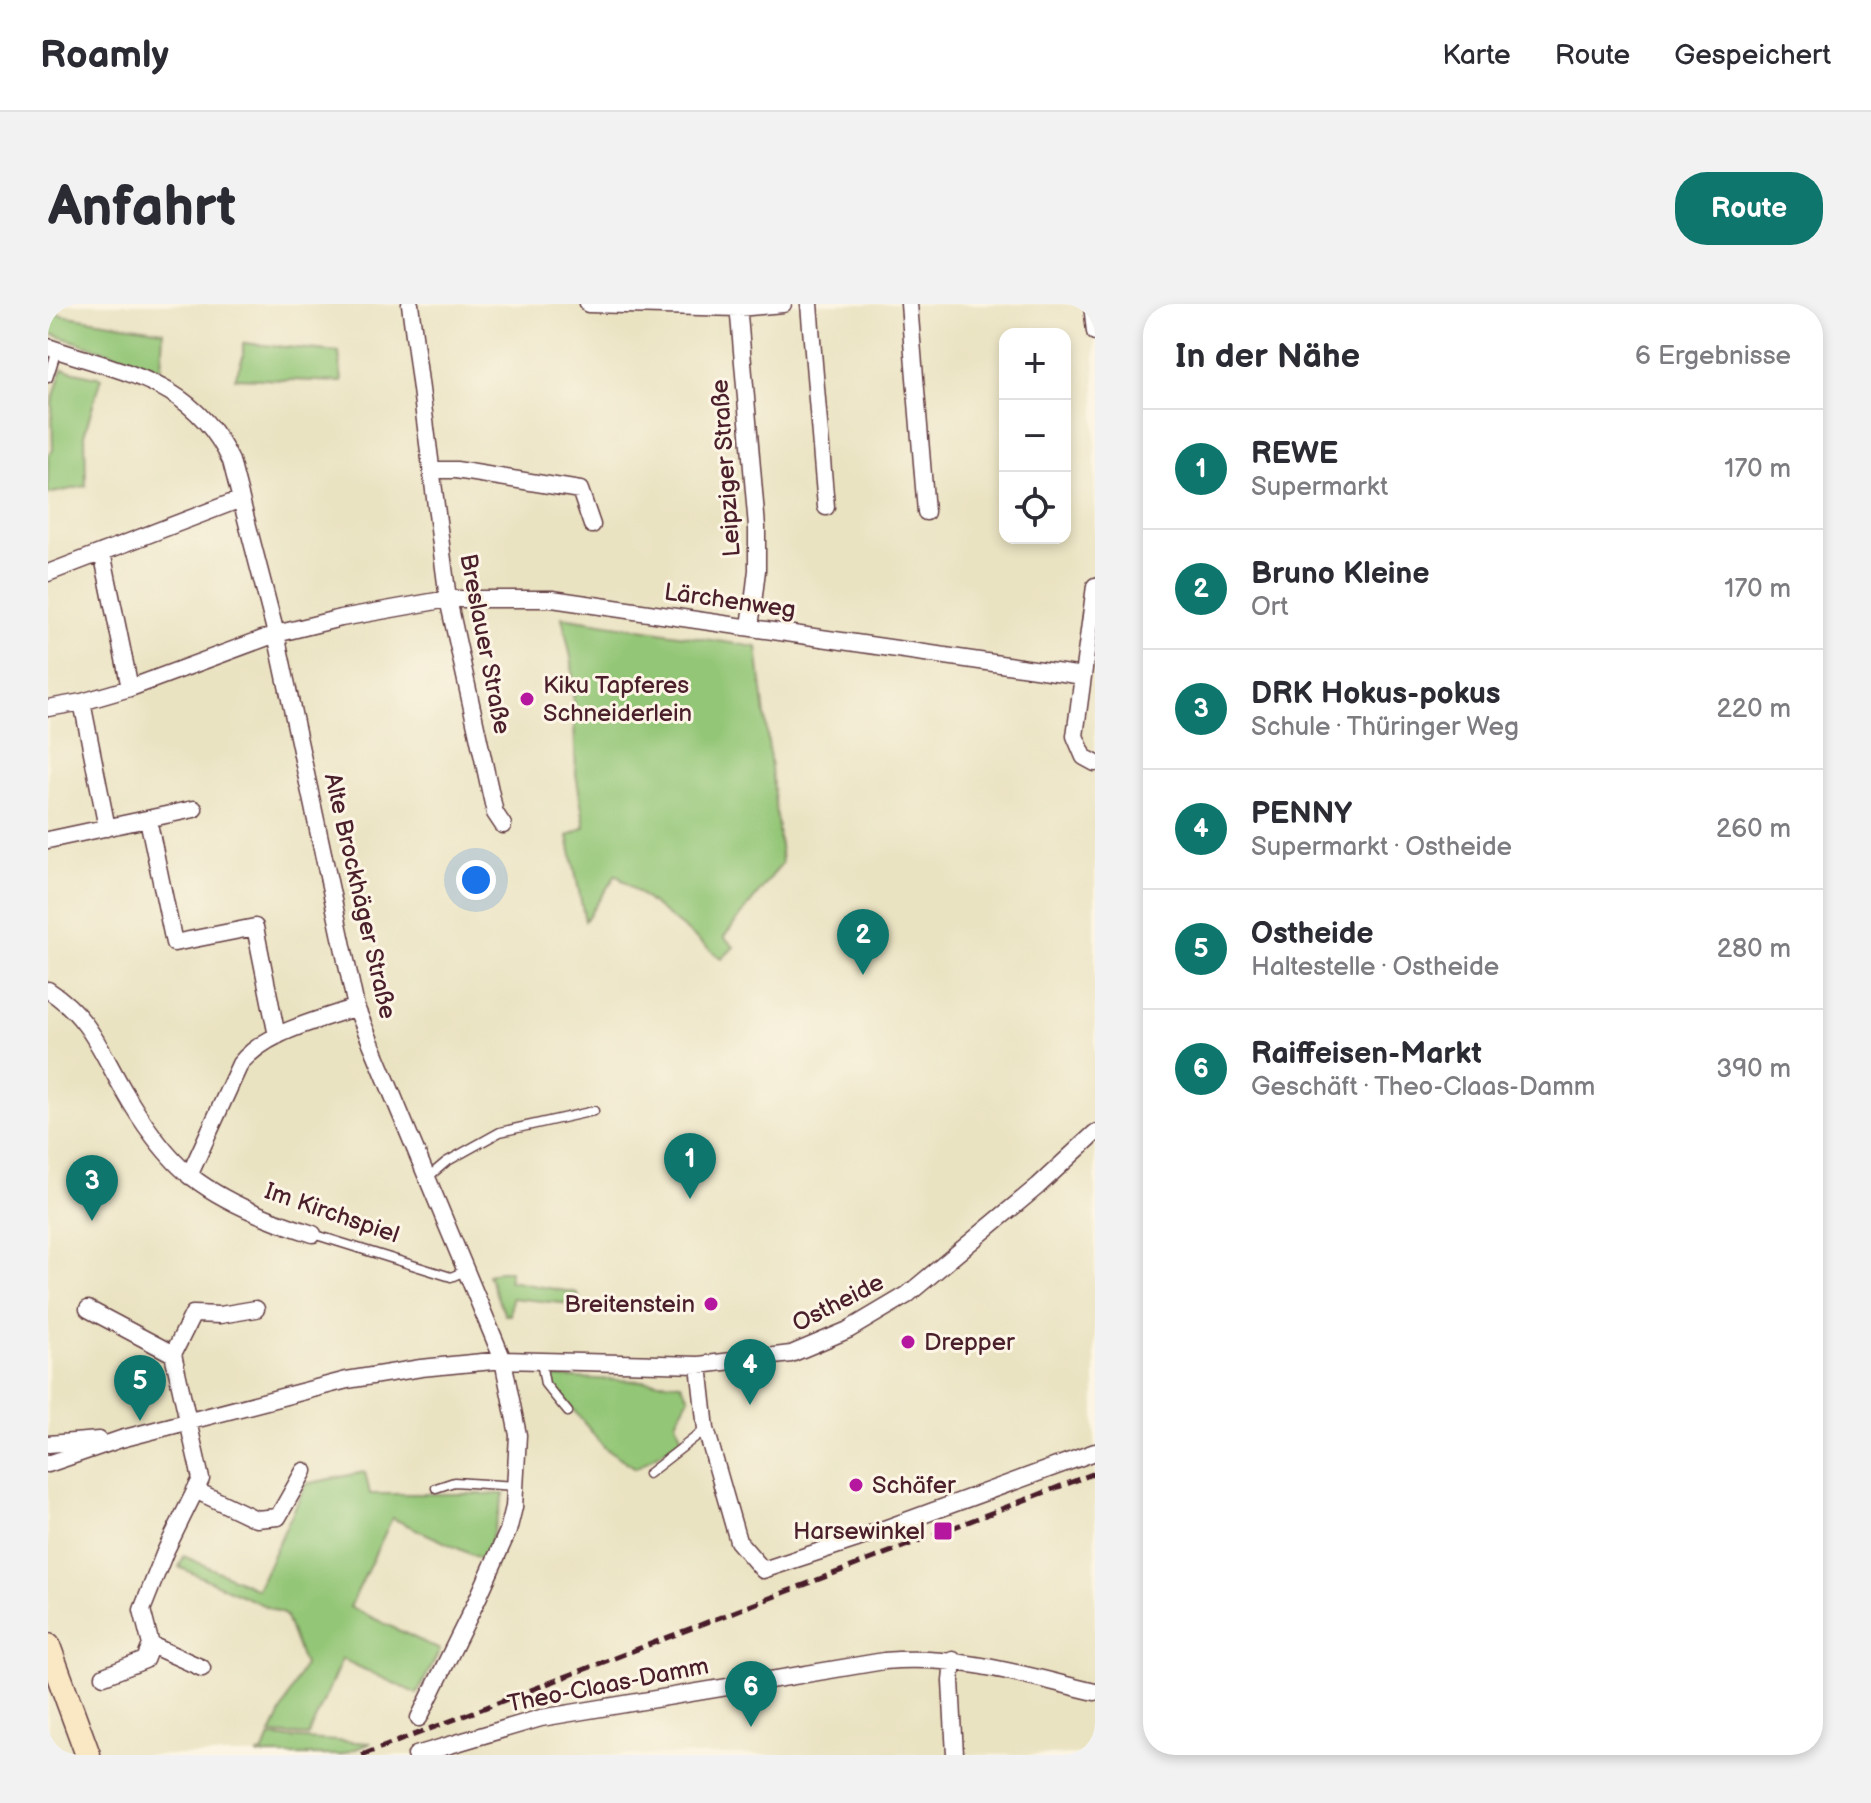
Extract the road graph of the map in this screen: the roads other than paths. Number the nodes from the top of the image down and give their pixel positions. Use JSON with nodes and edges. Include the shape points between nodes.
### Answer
{"nodes":[{"id":1,"x":410,"y":304,"type":"edge"},
{"id":2,"x":588,"y":304,"type":"edge"},
{"id":3,"x":783,"y":304,"type":"edge"},
{"id":4,"x":809,"y":304,"type":"edge"},
{"id":5,"x":909,"y":304,"type":"edge"},
{"id":6,"x":1092,"y":304,"type":"edge"},
{"id":7,"x":738,"y":306,"type":"edge"},
{"id":8,"x":1095,"y":332,"type":"edge"},
{"id":9,"x":52,"y":348,"type":"edge"},
{"id":10,"x":48,"y":378,"type":"edge"},
{"id":11,"x":432,"y":470,"type":"junction"},
{"id":12,"x":241,"y":499,"type":"junction"},
{"id":13,"x":826,"y":507,"type":"dead end"},
{"id":14,"x":926,"y":512,"type":"dead end"},
{"id":15,"x":592,"y":525,"type":"dead end"},
{"id":16,"x":102,"y":552,"type":"junction"},
{"id":17,"x":48,"y":573,"type":"edge"},
{"id":18,"x":1095,"y":586,"type":"edge"},
{"id":19,"x":448,"y":599,"type":"junction"},
{"id":20,"x":750,"y":628,"type":"junction"},
{"id":21,"x":276,"y":634,"type":"junction"},
{"id":22,"x":1083,"y":676,"type":"junction"},
{"id":23,"x":130,"y":688,"type":"junction"},
{"id":24,"x":82,"y":702,"type":"junction"},
{"id":25,"x":48,"y":708,"type":"edge"},
{"id":26,"x":1095,"y":763,"type":"edge"},
{"id":27,"x":194,"y":809,"type":"dead end"},
{"id":28,"x":148,"y":819,"type":"junction"},
{"id":29,"x":503,"y":825,"type":"dead end"},
{"id":30,"x":107,"y":828,"type":"junction"},
{"id":31,"x":48,"y":840,"type":"edge"},
{"id":32,"x":48,"y":990,"type":"edge"},
{"id":33,"x":356,"y":1007,"type":"junction"},
{"id":34,"x":277,"y":1036,"type":"junction"},
{"id":35,"x":594,"y":1111,"type":"dead end"},
{"id":36,"x":1095,"y":1133,"type":"edge"},
{"id":37,"x":189,"y":1176,"type":"junction"},
{"id":38,"x":427,"y":1178,"type":"junction"},
{"id":39,"x":313,"y":1234,"type":"joint"},
{"id":40,"x":465,"y":1271,"type":"junction"},
{"id":41,"x":88,"y":1309,"type":"dead end"},
{"id":42,"x":256,"y":1309,"type":"dead end"},
{"id":43,"x":173,"y":1354,"type":"junction"},
{"id":44,"x":503,"y":1360,"type":"junction"},
{"id":45,"x":541,"y":1362,"type":"junction"},
{"id":46,"x":699,"y":1365,"type":"junction"},
{"id":47,"x":568,"y":1412,"type":"dead end"},
{"id":48,"x":187,"y":1422,"type":"junction"},
{"id":49,"x":706,"y":1429,"type":"junction"},
{"id":50,"x":121,"y":1439,"type":"junction"},
{"id":51,"x":48,"y":1444,"type":"edge"},
{"id":52,"x":1095,"y":1452,"type":"edge"},
{"id":53,"x":48,"y":1464,"type":"edge"},
{"id":54,"x":304,"y":1471,"type":"dead end"},
{"id":55,"x":648,"y":1474,"type":"dead end"},
{"id":56,"x":516,"y":1486,"type":"junction"},
{"id":57,"x":436,"y":1488,"type":"dead end"},
{"id":58,"x":195,"y":1490,"type":"junction"},
{"id":59,"x":48,"y":1635,"type":"edge"},
{"id":60,"x":151,"y":1645,"type":"junction"},
{"id":61,"x":51,"y":1654,"type":"edge"},
{"id":62,"x":953,"y":1660,"type":"junction"},
{"id":63,"x":202,"y":1668,"type":"dead end"},
{"id":64,"x":104,"y":1676,"type":"dead end"},
{"id":65,"x":1095,"y":1692,"type":"edge"},
{"id":66,"x":419,"y":1718,"type":"dead end"},
{"id":67,"x":88,"y":1755,"type":"edge"},
{"id":68,"x":416,"y":1755,"type":"edge"},
{"id":69,"x":955,"y":1755,"type":"edge"}],
"edges":[{"from":1,"to":11,"type":"street","name":"Breslauer Straße"},
{"from":2,"to":7,"type":"street"},
{"from":3,"to":7,"type":"street"},
{"from":4,"to":13,"type":"street"},
{"from":5,"to":14,"type":"street"},
{"from":6,"to":8,"type":"street"},
{"from":7,"to":20,"type":"street","name":"Leipziger Straße","via":[[757,527]]},
{"from":9,"to":10,"type":"lane"},
{"from":9,"to":12,"type":"street","name":"Alte Brockhäger Straße","via":[[160,384],[185,399],[220,437]]},
{"from":11,"to":15,"type":"street","via":[[580,490]]},
{"from":11,"to":19,"type":"street","name":"Breslauer Straße"},
{"from":12,"to":16,"type":"street"},
{"from":12,"to":21,"type":"street","name":"Alte Brockhäger Straße"},
{"from":16,"to":17,"type":"street"},
{"from":16,"to":23,"type":"street"},
{"from":18,"to":22,"type":"street"},
{"from":19,"to":20,"type":"street","name":"Lärchenweg","via":[[552,599]]},
{"from":19,"to":21,"type":"street","name":"Lärchenweg"},
{"from":19,"to":29,"type":"street","name":"Breslauer Straße","via":[[495,813]]},
{"from":20,"to":22,"type":"street","name":"Lärchenweg"},
{"from":21,"to":23,"type":"street","name":"Lärchenweg"},
{"from":21,"to":33,"type":"street","name":"Alte Brockhäger Straße"},
{"from":22,"to":26,"type":"street","via":[[1075,736],[1084,757]]},
{"from":23,"to":24,"type":"street","name":"Lärchenweg"},
{"from":24,"to":25,"type":"street","name":"Lärchenweg"},
{"from":24,"to":30,"type":"street"},
{"from":27,"to":28,"type":"street"},
{"from":28,"to":30,"type":"street"},
{"from":28,"to":34,"type":"street","via":[[174,943],[255,927]]},
{"from":30,"to":31,"type":"street"},
{"from":32,"to":37,"type":"street","name":"Im Kirchspiel","via":[[85,1021],[125,1094]]},
{"from":33,"to":34,"type":"street"},
{"from":33,"to":38,"type":"street","name":"Alte Brockhäger Straße"},
{"from":34,"to":37,"type":"street","via":[[240,1064]]},
{"from":35,"to":38,"type":"lane","via":[[500,1132]]},
{"from":36,"to":46,"type":"street","name":"Ostheide","via":[[921,1284],[875,1315],[791,1354]]},
{"from":37,"to":39,"type":"street","name":"Im Kirchspiel","via":[[269,1220]]},
{"from":38,"to":40,"type":"street","name":"Alte Brockhäger Straße"},
{"from":39,"to":40,"type":"lane","name":"Im Kirchspiel","via":[[451,1277]]},
{"from":40,"to":44,"type":"street","name":"Alte Brockhäger Straße"},
{"from":41,"to":43,"type":"street"},
{"from":42,"to":43,"type":"street","via":[[193,1314]]},
{"from":43,"to":48,"type":"street"},
{"from":44,"to":45,"type":"street","name":"Ostheide"},
{"from":44,"to":48,"type":"street","name":"Ostheide","via":[[347,1380]]},
{"from":44,"to":56,"type":"street","name":"Alte Brockhäger Straße","via":[[518,1435]]},
{"from":45,"to":46,"type":"street","name":"Ostheide"},
{"from":45,"to":47,"type":"lane","via":[[545,1384]]},
{"from":46,"to":49,"type":"street"},
{"from":48,"to":50,"type":"street","name":"Ostheide"},
{"from":48,"to":58,"type":"street","via":[[201,1479]]},
{"from":49,"to":52,"type":"street","via":[[738,1541],[763,1570]]},
{"from":49,"to":55,"type":"lane"},
{"from":50,"to":51,"type":"street","name":"Ostheide"},
{"from":50,"to":53,"type":"street","name":"Ostheide"},
{"from":54,"to":58,"type":"street","via":[[278,1517],[256,1519]]},
{"from":56,"to":57,"type":"lane","via":[[454,1482]]},
{"from":56,"to":66,"type":"street","name":"Alte Brockhäger Straße","via":[[508,1531]]},
{"from":58,"to":60,"type":"street","via":[[142,1610]]},
{"from":59,"to":61,"type":"street"},
{"from":60,"to":63,"type":"street"},
{"from":60,"to":64,"type":"street","via":[[145,1660]]},
{"from":61,"to":67,"type":"street"},
{"from":62,"to":65,"type":"street","name":"Theo-Claas-Damm"},
{"from":62,"to":68,"type":"street","name":"Theo-Claas-Damm","via":[[884,1661],[772,1686],[541,1718]]},
{"from":62,"to":69,"type":"street"}]}
